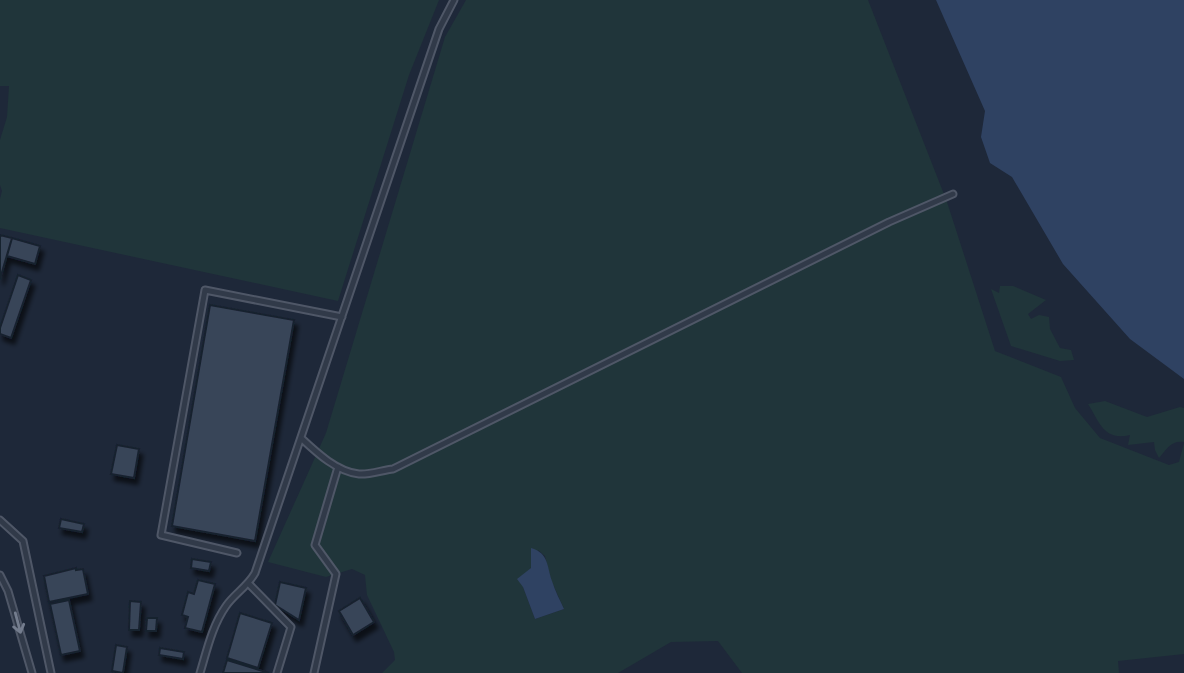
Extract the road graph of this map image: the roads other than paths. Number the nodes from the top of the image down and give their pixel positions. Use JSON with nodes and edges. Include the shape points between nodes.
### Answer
{"nodes":[{"id":1,"x":454,"y":0,"type":"edge"},
{"id":2,"x":953,"y":194,"type":"dead end"},
{"id":3,"x":342,"y":317,"type":"junction"},
{"id":4,"x":301,"y":438,"type":"junction"},
{"id":5,"x":338,"y":467,"type":"junction"},
{"id":6,"x":0,"y":520,"type":"edge"},
{"id":7,"x":237,"y":553,"type":"dead end"},
{"id":8,"x":0,"y":575,"type":"edge"},
{"id":9,"x":249,"y":584,"type":"junction"},
{"id":10,"x":32,"y":673,"type":"edge"},
{"id":11,"x":51,"y":673,"type":"edge"},
{"id":12,"x":200,"y":673,"type":"edge"},
{"id":13,"x":277,"y":673,"type":"edge"},
{"id":14,"x":314,"y":673,"type":"edge"}],
"edges":[{"from":1,"to":3,"type":"lane","via":[[439,29]]},
{"from":2,"to":5,"type":"lane","via":[[393,468],[359,474]]},
{"from":3,"to":4,"type":"lane"},
{"from":3,"to":7,"type":"lane","via":[[205,290],[160,535]]},
{"from":4,"to":5,"type":"lane"},
{"from":4,"to":9,"type":"lane"},
{"from":5,"to":14,"type":"lane","via":[[315,545],[336,574]]},
{"from":6,"to":11,"type":"lane","via":[[23,541]]},
{"from":8,"to":10,"type":"lane","one_way":true},
{"from":9,"to":12,"type":"lane","via":[[227,604],[213,629]]},
{"from":9,"to":13,"type":"lane","via":[[291,627]]}]}
